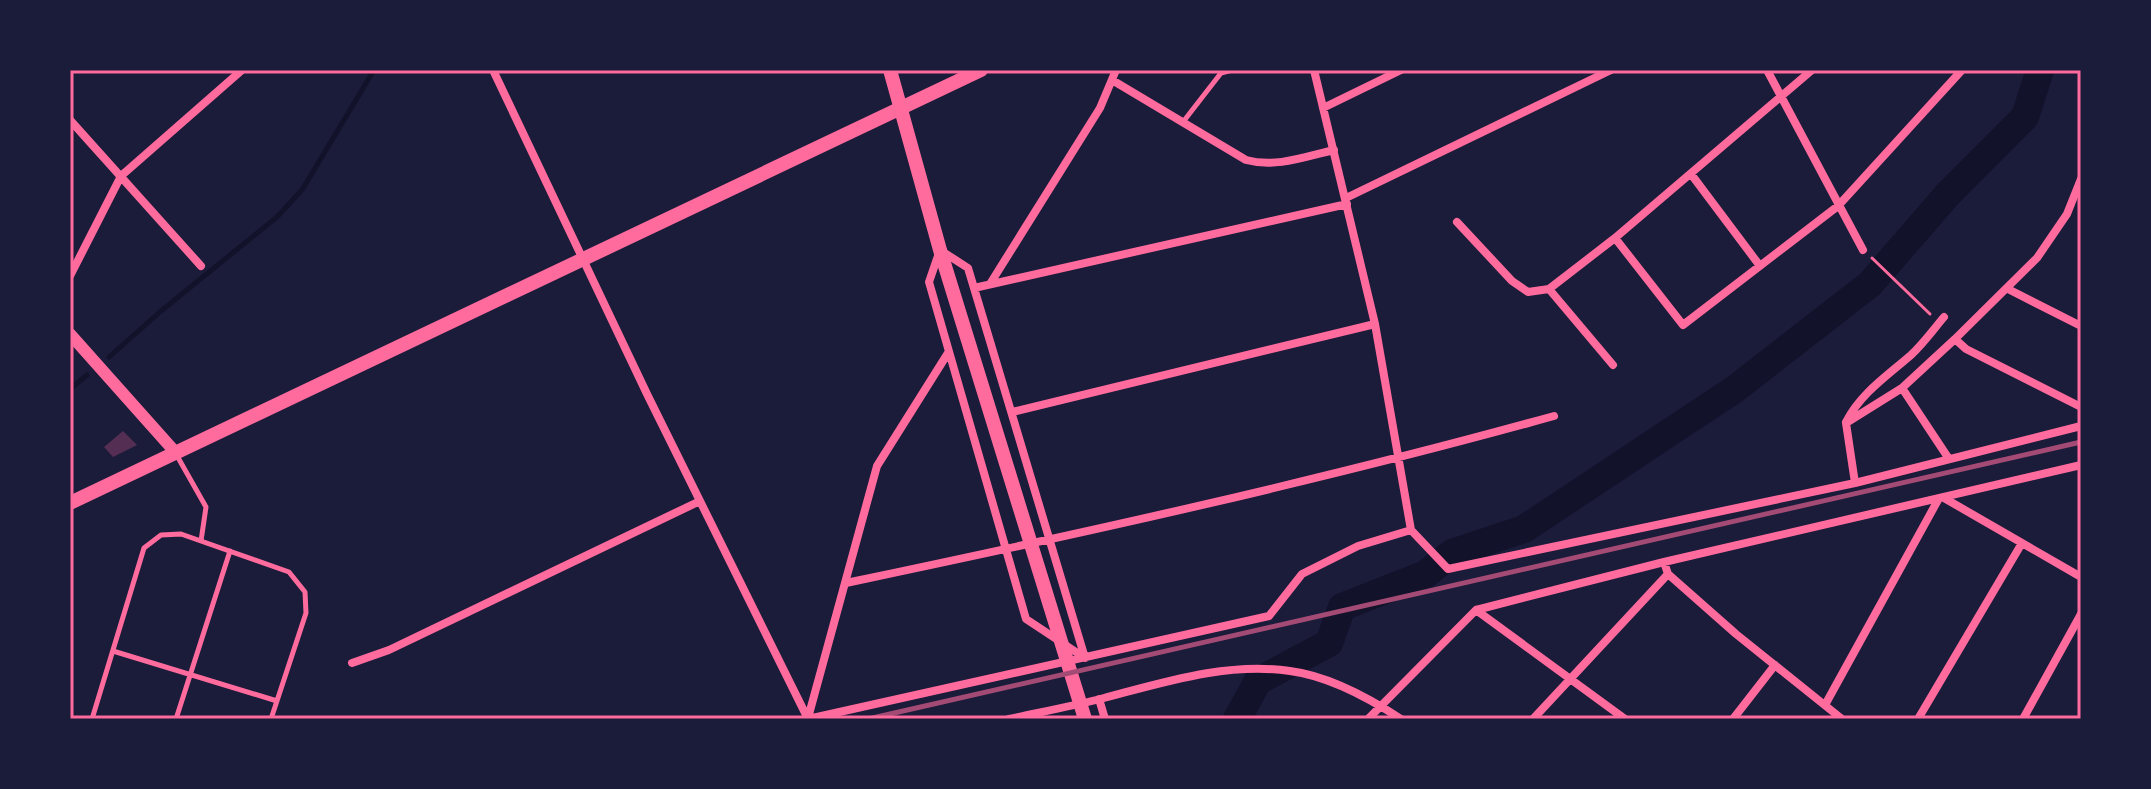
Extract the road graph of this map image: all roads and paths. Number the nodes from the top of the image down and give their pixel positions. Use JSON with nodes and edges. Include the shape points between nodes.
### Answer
{"nodes":[{"id":1,"x":242,"y":70,"type":"edge"},
{"id":2,"x":493,"y":70,"type":"edge"},
{"id":3,"x":890,"y":70,"type":"edge"},
{"id":4,"x":981,"y":70,"type":"edge"},
{"id":5,"x":1116,"y":70,"type":"edge"},
{"id":6,"x":1232,"y":70,"type":"edge"},
{"id":7,"x":1314,"y":70,"type":"edge"},
{"id":8,"x":1401,"y":70,"type":"edge"},
{"id":9,"x":1611,"y":70,"type":"edge"},
{"id":10,"x":1767,"y":70,"type":"edge"},
{"id":11,"x":1812,"y":70,"type":"edge"},
{"id":12,"x":1962,"y":70,"type":"edge"},
{"id":13,"x":1112,"y":80,"type":"junction"},
{"id":14,"x":1782,"y":95,"type":"junction"},
{"id":15,"x":902,"y":107,"type":"junction"},
{"id":16,"x":1323,"y":108,"type":"junction"},
{"id":17,"x":70,"y":120,"type":"edge"},
{"id":18,"x":1183,"y":122,"type":"junction"},
{"id":19,"x":1334,"y":150,"type":"junction"},
{"id":20,"x":1691,"y":174,"type":"junction"},
{"id":21,"x":121,"y":176,"type":"junction"},
{"id":22,"x":2081,"y":179,"type":"edge"},
{"id":23,"x":1347,"y":201,"type":"junction"},
{"id":24,"x":1838,"y":206,"type":"junction"},
{"id":25,"x":1457,"y":222,"type":"dead end"},
{"id":26,"x":1615,"y":238,"type":"junction"},
{"id":27,"x":940,"y":250,"type":"junction"},
{"id":28,"x":1863,"y":250,"type":"joint"},
{"id":29,"x":584,"y":258,"type":"junction"},
{"id":30,"x":201,"y":266,"type":"dead end"},
{"id":31,"x":1760,"y":266,"type":"junction"},
{"id":32,"x":70,"y":276,"type":"edge"},
{"id":33,"x":990,"y":284,"type":"junction"},
{"id":34,"x":974,"y":288,"type":"junction"},
{"id":35,"x":1549,"y":289,"type":"junction"},
{"id":36,"x":2008,"y":289,"type":"junction"},
{"id":37,"x":1940,"y":318,"type":"joint"},
{"id":38,"x":1375,"y":324,"type":"junction"},
{"id":39,"x":2081,"y":326,"type":"edge"},
{"id":40,"x":70,"y":334,"type":"edge"},
{"id":41,"x":1955,"y":339,"type":"junction"},
{"id":42,"x":948,"y":353,"type":"junction"},
{"id":43,"x":1613,"y":365,"type":"dead end"},
{"id":44,"x":1902,"y":388,"type":"junction"},
{"id":45,"x":2081,"y":407,"type":"edge"},
{"id":46,"x":1012,"y":412,"type":"junction"},
{"id":47,"x":1554,"y":416,"type":"dead end"},
{"id":48,"x":1846,"y":423,"type":"junction"},
{"id":49,"x":2081,"y":426,"type":"edge"},
{"id":50,"x":176,"y":453,"type":"junction"},
{"id":51,"x":1400,"y":459,"type":"junction"},
{"id":52,"x":1949,"y":459,"type":"junction"},
{"id":53,"x":2081,"y":465,"type":"edge"},
{"id":54,"x":1855,"y":483,"type":"junction"},
{"id":55,"x":1941,"y":499,"type":"junction"},
{"id":56,"x":700,"y":501,"type":"junction"},
{"id":57,"x":70,"y":503,"type":"edge"},
{"id":58,"x":1411,"y":530,"type":"junction"},
{"id":59,"x":1051,"y":540,"type":"junction"},
{"id":60,"x":201,"y":541,"type":"junction"},
{"id":61,"x":2022,"y":543,"type":"junction"},
{"id":62,"x":1007,"y":549,"type":"junction"},
{"id":63,"x":230,"y":551,"type":"junction"},
{"id":64,"x":1664,"y":562,"type":"junction"},
{"id":65,"x":1668,"y":574,"type":"junction"},
{"id":66,"x":2081,"y":577,"type":"edge"},
{"id":67,"x":846,"y":583,"type":"junction"},
{"id":68,"x":1476,"y":610,"type":"junction"},
{"id":69,"x":2081,"y":614,"type":"edge"},
{"id":70,"x":113,"y":651,"type":"junction"},
{"id":71,"x":1085,"y":658,"type":"junction"},
{"id":72,"x":352,"y":663,"type":"dead end"},
{"id":73,"x":1775,"y":665,"type":"junction"},
{"id":74,"x":190,"y":675,"type":"junction"},
{"id":75,"x":1570,"y":679,"type":"junction"},
{"id":76,"x":1099,"y":699,"type":"junction"},
{"id":77,"x":277,"y":701,"type":"junction"},
{"id":78,"x":1380,"y":705,"type":"junction"},
{"id":79,"x":1825,"y":705,"type":"junction"},
{"id":80,"x":92,"y":719,"type":"edge"},
{"id":81,"x":176,"y":719,"type":"edge"},
{"id":82,"x":271,"y":719,"type":"edge"},
{"id":83,"x":808,"y":719,"type":"edge"},
{"id":84,"x":1009,"y":719,"type":"edge"},
{"id":85,"x":1085,"y":719,"type":"edge"},
{"id":86,"x":1105,"y":719,"type":"edge"},
{"id":87,"x":1368,"y":719,"type":"edge"},
{"id":88,"x":1401,"y":719,"type":"edge"},
{"id":89,"x":1533,"y":719,"type":"edge"},
{"id":90,"x":1625,"y":719,"type":"edge"},
{"id":91,"x":1733,"y":719,"type":"edge"},
{"id":92,"x":1842,"y":719,"type":"edge"},
{"id":93,"x":1918,"y":719,"type":"edge"},
{"id":94,"x":2023,"y":719,"type":"edge"}],
"edges":[{"from":1,"to":21,"type":"street"},
{"from":2,"to":29,"type":"street"},
{"from":3,"to":15,"type":"main road"},
{"from":4,"to":15,"type":"main road"},
{"from":5,"to":13,"type":"street"},
{"from":6,"to":18,"type":"lane","via":[[1221,73]]},
{"from":7,"to":16,"type":"street"},
{"from":8,"to":16,"type":"street"},
{"from":9,"to":23,"type":"street"},
{"from":10,"to":14,"type":"street"},
{"from":11,"to":14,"type":"street"},
{"from":12,"to":24,"type":"street"},
{"from":13,"to":18,"type":"street"},
{"from":13,"to":33,"type":"street","via":[[1075,150]]},
{"from":14,"to":20,"type":"street"},
{"from":14,"to":24,"type":"street"},
{"from":15,"to":27,"type":"main road"},
{"from":15,"to":29,"type":"main road"},
{"from":16,"to":19,"type":"street"},
{"from":17,"to":21,"type":"street"},
{"from":18,"to":19,"type":"street","via":[[1246,160],[1263,164]]},
{"from":19,"to":23,"type":"street"},
{"from":20,"to":26,"type":"street"},
{"from":20,"to":31,"type":"street"},
{"from":21,"to":30,"type":"street"},
{"from":21,"to":32,"type":"street"},
{"from":22,"to":36,"type":"street","via":[[2067,214]]},
{"from":23,"to":33,"type":"street"},
{"from":23,"to":38,"type":"street"},
{"from":24,"to":28,"type":"street"},
{"from":24,"to":31,"type":"street"},
{"from":25,"to":35,"type":"street","via":[[1512,281],[1528,292]]},
{"from":26,"to":31,"type":"street","via":[[1683,325]]},
{"from":26,"to":35,"type":"street"},
{"from":27,"to":34,"type":"street","via":[[968,268]]},
{"from":27,"to":42,"type":"street","via":[[929,282]]},
{"from":27,"to":85,"type":"main road"},
{"from":28,"to":37,"type":"path"},
{"from":29,"to":50,"type":"main road"},
{"from":29,"to":56,"type":"street"},
{"from":33,"to":34,"type":"street"},
{"from":34,"to":46,"type":"street"},
{"from":35,"to":43,"type":"street"},
{"from":36,"to":39,"type":"street"},
{"from":36,"to":41,"type":"street"},
{"from":37,"to":48,"type":"street","via":[[1911,355],[1855,406]]},
{"from":38,"to":46,"type":"street"},
{"from":38,"to":51,"type":"street"},
{"from":40,"to":50,"type":"street"},
{"from":41,"to":44,"type":"street"},
{"from":41,"to":45,"type":"street"},
{"from":42,"to":62,"type":"street"},
{"from":42,"to":67,"type":"street","via":[[877,466]]},
{"from":44,"to":48,"type":"street"},
{"from":44,"to":52,"type":"street"},
{"from":46,"to":59,"type":"street"},
{"from":47,"to":51,"type":"street"},
{"from":48,"to":54,"type":"street"},
{"from":49,"to":52,"type":"street"},
{"from":50,"to":57,"type":"main road"},
{"from":50,"to":60,"type":"lane","via":[[206,507]]},
{"from":51,"to":58,"type":"street"},
{"from":51,"to":59,"type":"street"},
{"from":52,"to":54,"type":"street"},
{"from":53,"to":55,"type":"street"},
{"from":54,"to":58,"type":"street","via":[[1448,569]]},
{"from":55,"to":61,"type":"street"},
{"from":55,"to":64,"type":"street"},
{"from":55,"to":79,"type":"street"},
{"from":56,"to":72,"type":"street"},
{"from":56,"to":83,"type":"street"},
{"from":58,"to":71,"type":"street","via":[[1358,546],[1302,574],[1269,616]]},
{"from":59,"to":62,"type":"street"},
{"from":59,"to":71,"type":"street"},
{"from":60,"to":63,"type":"lane"},
{"from":60,"to":70,"type":"lane","via":[[161,535],[144,548]]},
{"from":61,"to":66,"type":"street"},
{"from":61,"to":93,"type":"street"},
{"from":62,"to":67,"type":"street"},
{"from":62,"to":71,"type":"street","via":[[1026,619]]},
{"from":63,"to":74,"type":"lane"},
{"from":63,"to":77,"type":"lane","via":[[289,572],[305,592],[306,613]]},
{"from":64,"to":65,"type":"street"},
{"from":64,"to":68,"type":"street"},
{"from":65,"to":73,"type":"street"},
{"from":65,"to":75,"type":"street"},
{"from":67,"to":83,"type":"street"},
{"from":68,"to":75,"type":"street"},
{"from":68,"to":78,"type":"street"},
{"from":69,"to":94,"type":"street"},
{"from":70,"to":74,"type":"lane"},
{"from":70,"to":80,"type":"lane"},
{"from":71,"to":83,"type":"street"},
{"from":73,"to":79,"type":"street"},
{"from":73,"to":91,"type":"street"},
{"from":74,"to":77,"type":"lane"},
{"from":74,"to":81,"type":"lane"},
{"from":75,"to":89,"type":"street"},
{"from":75,"to":90,"type":"street"},
{"from":76,"to":78,"type":"street","via":[[1239,668],[1323,679]]},
{"from":76,"to":84,"type":"street"},
{"from":76,"to":86,"type":"street"},
{"from":77,"to":82,"type":"lane"},
{"from":78,"to":87,"type":"street"},
{"from":78,"to":88,"type":"street"},
{"from":79,"to":92,"type":"street"}]}
